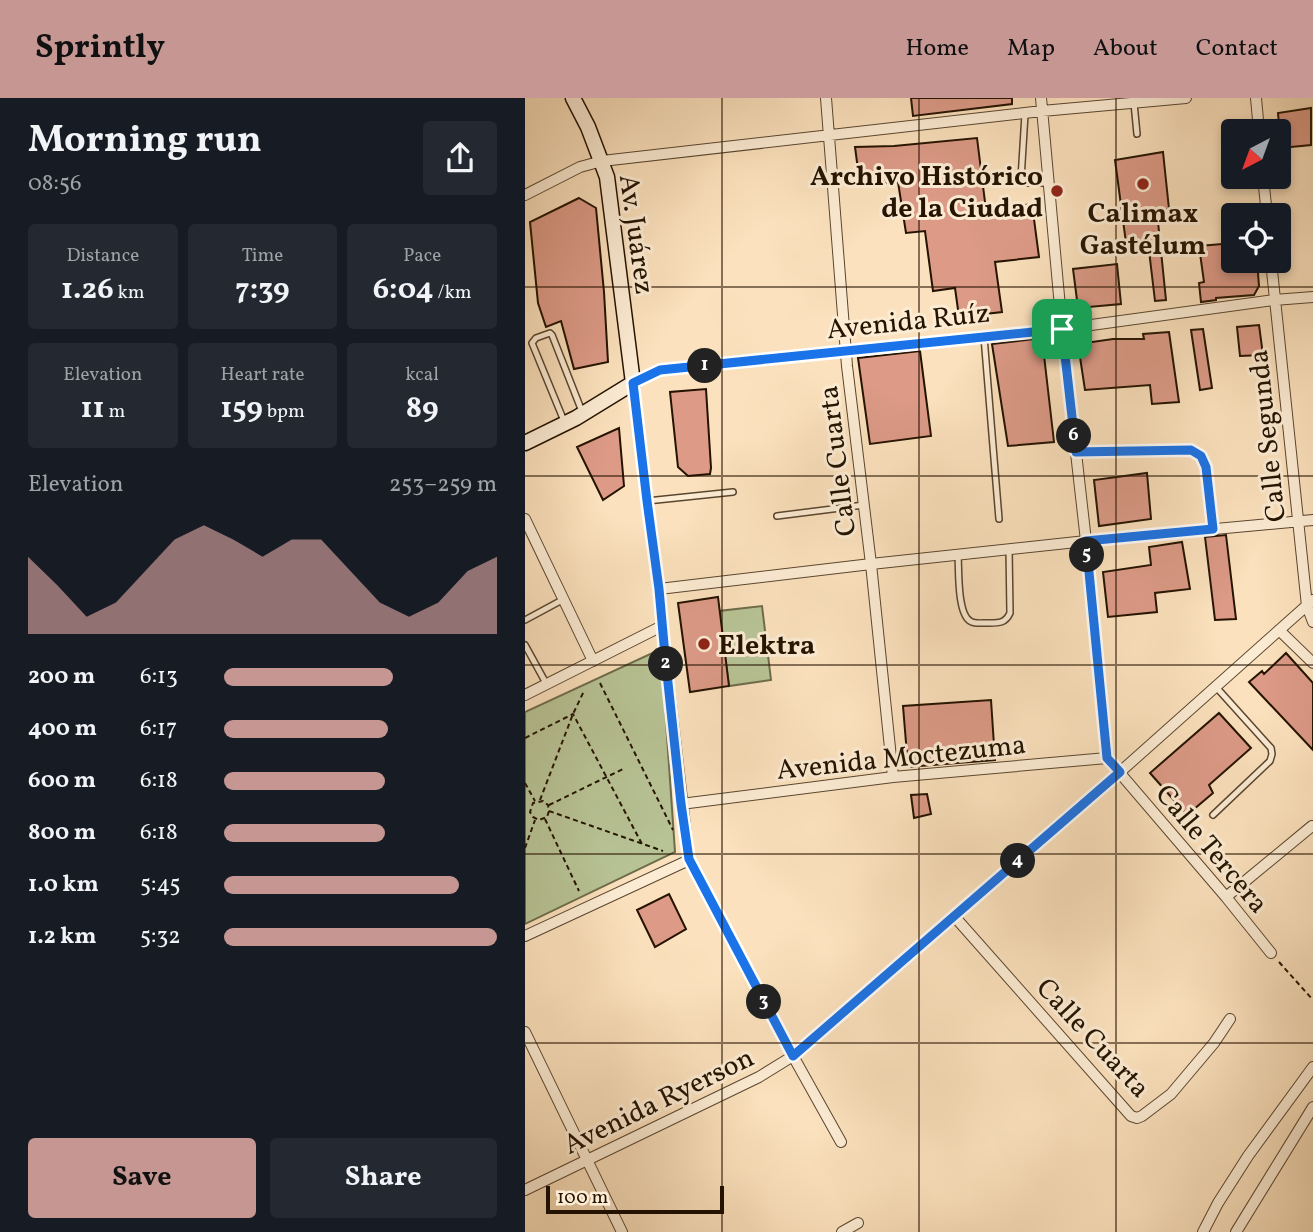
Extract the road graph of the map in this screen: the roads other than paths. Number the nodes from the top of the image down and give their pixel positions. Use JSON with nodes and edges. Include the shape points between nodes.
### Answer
{"nodes":[{"id":1,"x":573,"y":98,"type":"edge"},
{"id":2,"x":825,"y":98,"type":"edge"},
{"id":3,"x":1041,"y":98,"type":"edge"},
{"id":4,"x":1186,"y":98,"type":"edge"},
{"id":5,"x":1256,"y":98,"type":"edge"},
{"id":6,"x":1073,"y":103,"type":"edge"},
{"id":7,"x":1133,"y":103,"type":"junction"},
{"id":8,"x":1042,"y":111,"type":"junction"},
{"id":9,"x":1025,"y":113,"type":"junction"},
{"id":10,"x":1258,"y":119,"type":"edge"},
{"id":11,"x":830,"y":134,"type":"junction"},
{"id":12,"x":1137,"y":134,"type":"dead end"},
{"id":13,"x":602,"y":161,"type":"junction"},
{"id":14,"x":1048,"y":184,"type":"junction"},
{"id":15,"x":525,"y":195,"type":"edge"},
{"id":16,"x":1272,"y":273,"type":"edge"},
{"id":17,"x":1313,"y":297,"type":"edge"},
{"id":18,"x":1275,"y":300,"type":"junction"},
{"id":19,"x":1062,"y":329,"type":"junction"},
{"id":20,"x":984,"y":337,"type":"junction"},
{"id":21,"x":847,"y":352,"type":"junction"},
{"id":22,"x":633,"y":383,"type":"junction"},
{"id":23,"x":583,"y":414,"type":"junction"},
{"id":24,"x":565,"y":424,"type":"junction"},
{"id":25,"x":525,"y":443,"type":"edge"},
{"id":26,"x":1076,"y":452,"type":"junction"},
{"id":27,"x":733,"y":492,"type":"dead end"},
{"id":28,"x":647,"y":501,"type":"junction"},
{"id":29,"x":864,"y":505,"type":"junction"},
{"id":30,"x":778,"y":516,"type":"dead end"},
{"id":31,"x":525,"y":519,"type":"edge"},
{"id":32,"x":999,"y":519,"type":"dead end"},
{"id":33,"x":1313,"y":520,"type":"edge"},
{"id":34,"x":1298,"y":521,"type":"junction"},
{"id":35,"x":1213,"y":529,"type":"junction"},
{"id":36,"x":1086,"y":541,"type":"junction"},
{"id":37,"x":1009,"y":549,"type":"junction"},
{"id":38,"x":957,"y":555,"type":"junction"},
{"id":39,"x":871,"y":564,"type":"junction"},
{"id":40,"x":659,"y":589,"type":"junction"},
{"id":41,"x":564,"y":599,"type":"junction"},
{"id":42,"x":1310,"y":603,"type":"edge"},
{"id":43,"x":525,"y":620,"type":"edge"},
{"id":44,"x":1313,"y":622,"type":"edge"},
{"id":45,"x":662,"y":626,"type":"junction"},
{"id":46,"x":1279,"y":630,"type":"junction"},
{"id":47,"x":525,"y":645,"type":"edge"},
{"id":48,"x":593,"y":662,"type":"junction"},
{"id":49,"x":1313,"y":663,"type":"edge"},
{"id":50,"x":547,"y":685,"type":"junction"},
{"id":51,"x":1216,"y":687,"type":"junction"},
{"id":52,"x":525,"y":695,"type":"edge"},
{"id":53,"x":1107,"y":758,"type":"junction"},
{"id":54,"x":1120,"y":772,"type":"junction"},
{"id":55,"x":893,"y":777,"type":"junction"},
{"id":56,"x":681,"y":804,"type":"junction"},
{"id":57,"x":1213,"y":815,"type":"dead end"},
{"id":58,"x":1312,"y":826,"type":"edge"},
{"id":59,"x":689,"y":859,"type":"junction"},
{"id":60,"x":1226,"y":897,"type":"junction"},
{"id":61,"x":954,"y":916,"type":"junction"},
{"id":62,"x":525,"y":936,"type":"edge"},
{"id":63,"x":1271,"y":953,"type":"road end"},
{"id":64,"x":1230,"y":1019,"type":"dead end"},
{"id":65,"x":525,"y":1032,"type":"edge"},
{"id":66,"x":793,"y":1056,"type":"junction"},
{"id":67,"x":1313,"y":1067,"type":"edge"},
{"id":68,"x":1313,"y":1107,"type":"edge"},
{"id":69,"x":841,"y":1142,"type":"dead end"},
{"id":70,"x":588,"y":1160,"type":"junction"},
{"id":71,"x":525,"y":1190,"type":"edge"},
{"id":72,"x":858,"y":1223,"type":"dead end"},
{"id":73,"x":622,"y":1232,"type":"edge"},
{"id":74,"x":842,"y":1232,"type":"edge"},
{"id":75,"x":1203,"y":1232,"type":"edge"},
{"id":76,"x":1237,"y":1232,"type":"edge"}],
"edges":[{"from":1,"to":13,"type":"street","name":"Av. Juárez"},
{"from":2,"to":11,"type":"street","name":"Calle Cuarta"},
{"from":3,"to":8,"type":"street"},
{"from":4,"to":7,"type":"street"},
{"from":5,"to":10,"type":"street"},
{"from":6,"to":7,"type":"street"},
{"from":6,"to":8,"type":"street"},
{"from":7,"to":12,"type":"lane"},
{"from":8,"to":9,"type":"street"},
{"from":8,"to":14,"type":"street"},
{"from":9,"to":11,"type":"street"},
{"from":9,"to":14,"type":"lane","via":[[1021,179]]},
{"from":11,"to":13,"type":"street"},
{"from":11,"to":21,"type":"street","name":"Calle Cuarta"},
{"from":13,"to":15,"type":"street"},
{"from":13,"to":22,"type":"street","name":"Av. Juárez"},
{"from":14,"to":19,"type":"street"},
{"from":16,"to":18,"type":"street","name":"Calle Segunda"},
{"from":17,"to":18,"type":"street","name":"Avenida Ruíz"},
{"from":18,"to":19,"type":"street","name":"Avenida Ruíz"},
{"from":18,"to":34,"type":"street","name":"Calle Segunda"},
{"from":19,"to":20,"type":"street","name":"Avenida Ruíz"},
{"from":19,"to":26,"type":"street"},
{"from":20,"to":21,"type":"street","name":"Avenida Ruíz"},
{"from":20,"to":32,"type":"lane"},
{"from":21,"to":22,"type":"street","name":"Avenida Ruíz","via":[[660,370]]},
{"from":21,"to":29,"type":"street","name":"Calle Cuarta"},
{"from":22,"to":23,"type":"street","name":"Avenida Ruíz"},
{"from":22,"to":28,"type":"street"},
{"from":23,"to":24,"type":"street","name":"Avenida Ruíz"},
{"from":23,"to":24,"type":"lane","via":[[552,335],[535,338],[532,343]]},
{"from":24,"to":25,"type":"street","name":"Avenida Ruíz"},
{"from":26,"to":35,"type":"lane","via":[[1197,453],[1206,467]]},
{"from":26,"to":36,"type":"street"},
{"from":27,"to":28,"type":"lane"},
{"from":28,"to":40,"type":"street"},
{"from":29,"to":30,"type":"lane"},
{"from":29,"to":39,"type":"street","name":"Calle Cuarta"},
{"from":31,"to":41,"type":"street"},
{"from":33,"to":34,"type":"street"},
{"from":34,"to":35,"type":"street"},
{"from":34,"to":42,"type":"street","name":"Calle Segunda"},
{"from":35,"to":36,"type":"street"},
{"from":36,"to":37,"type":"street"},
{"from":36,"to":53,"type":"street"},
{"from":37,"to":38,"type":"street"},
{"from":37,"to":38,"type":"lane","via":[[1010,613],[999,624],[973,623],[965,616]]},
{"from":38,"to":39,"type":"street"},
{"from":39,"to":40,"type":"street"},
{"from":39,"to":55,"type":"street","name":"Calle Cuarta"},
{"from":40,"to":45,"type":"street"},
{"from":41,"to":43,"type":"lane"},
{"from":41,"to":48,"type":"street"},
{"from":42,"to":44,"type":"street","name":"Calle Segunda"},
{"from":42,"to":46,"type":"street","name":"Avenida Ryerson"},
{"from":45,"to":48,"type":"street"},
{"from":45,"to":56,"type":"street"},
{"from":46,"to":49,"type":"street"},
{"from":46,"to":51,"type":"street","name":"Avenida Ryerson"},
{"from":47,"to":50,"type":"lane"},
{"from":48,"to":50,"type":"street"},
{"from":50,"to":52,"type":"street"},
{"from":51,"to":54,"type":"street","name":"Avenida Ryerson"},
{"from":51,"to":57,"type":"lane","via":[[1272,754]]},
{"from":53,"to":54,"type":"street"},
{"from":53,"to":55,"type":"street","name":"Avenida Moctezuma"},
{"from":54,"to":60,"type":"street","name":"Calle Tercera"},
{"from":54,"to":61,"type":"street","name":"Avenida Ryerson"},
{"from":55,"to":56,"type":"street","name":"Avenida Moctezuma"},
{"from":56,"to":59,"type":"street"},
{"from":58,"to":60,"type":"street"},
{"from":59,"to":62,"type":"street"},
{"from":59,"to":66,"type":"street"},
{"from":60,"to":63,"type":"street","name":"Calle Tercera"},
{"from":61,"to":64,"type":"street","name":"Calle Cuarta","via":[[1131,1116],[1142,1116],[1171,1094]]},
{"from":61,"to":66,"type":"street","name":"Avenida Ryerson"},
{"from":65,"to":70,"type":"street"},
{"from":66,"to":69,"type":"street"},
{"from":66,"to":70,"type":"street","name":"Avenida Ryerson"},
{"from":67,"to":75,"type":"street","via":[[1248,1156]]},
{"from":68,"to":76,"type":"street"},
{"from":70,"to":71,"type":"street","name":"Avenida Ryerson"},
{"from":70,"to":73,"type":"street"},
{"from":72,"to":74,"type":"street"}]}
